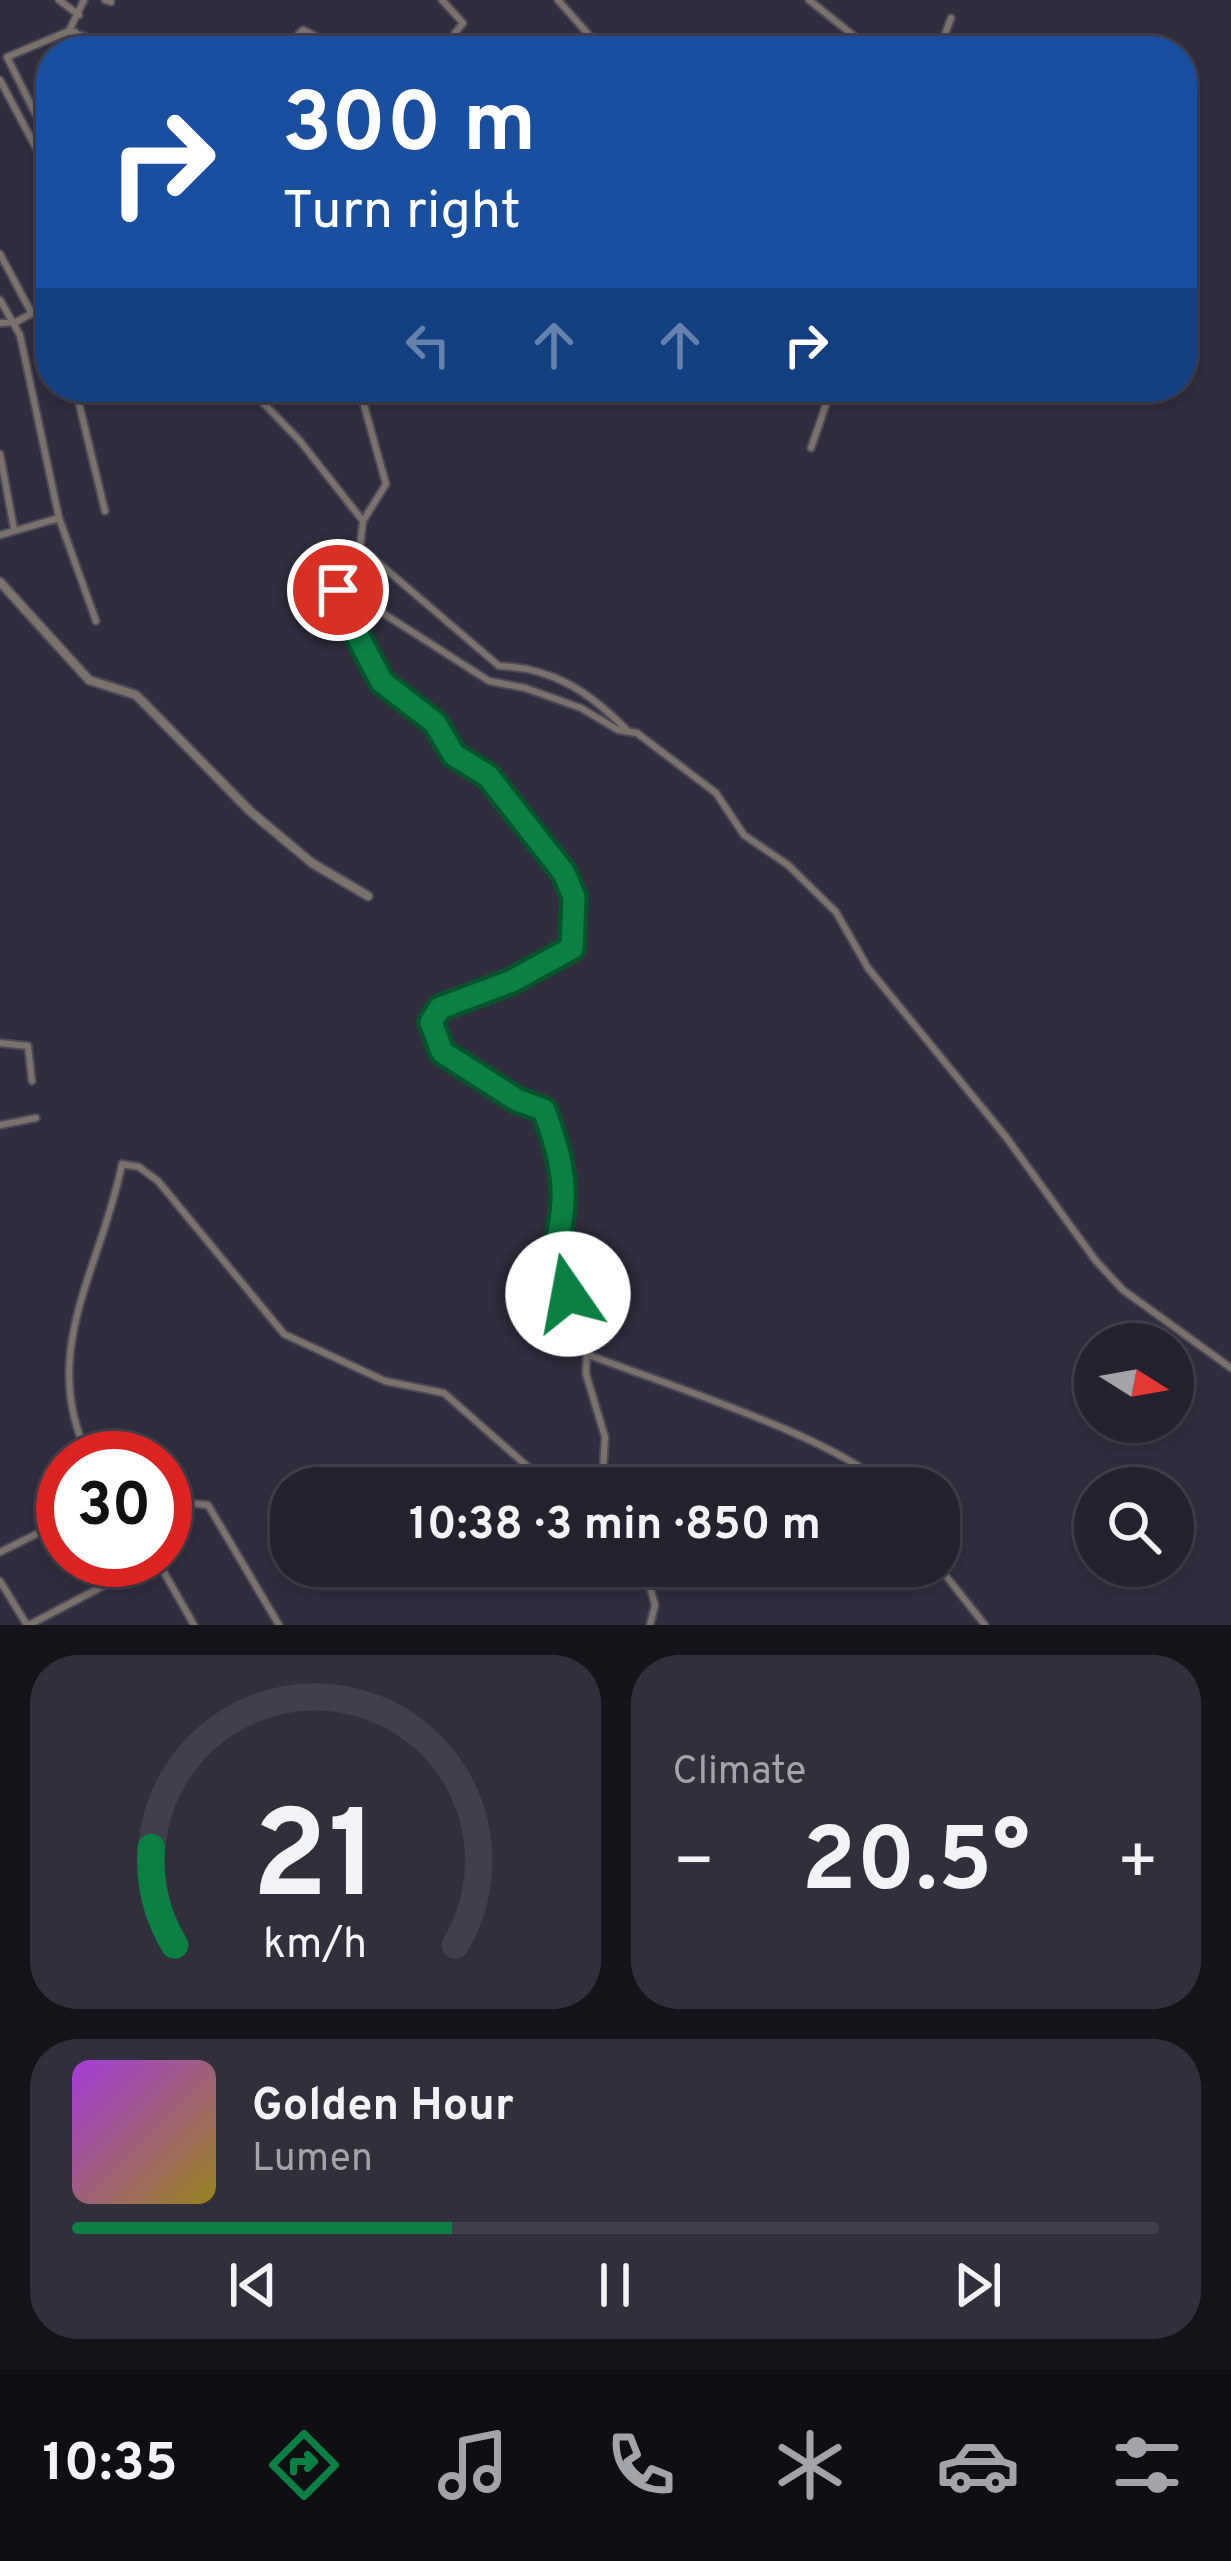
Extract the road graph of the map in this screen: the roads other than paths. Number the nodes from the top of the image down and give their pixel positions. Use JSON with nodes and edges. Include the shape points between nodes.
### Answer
{"nodes":[{"id":1,"x":59,"y":0,"type":"edge"},
{"id":2,"x":84,"y":0,"type":"edge"},
{"id":3,"x":442,"y":0,"type":"edge"},
{"id":4,"x":558,"y":0,"type":"edge"},
{"id":5,"x":809,"y":0,"type":"edge"},
{"id":6,"x":79,"y":15,"type":"junction"},
{"id":7,"x":951,"y":18,"type":"dead end"},
{"id":8,"x":69,"y":31,"type":"junction"},
{"id":9,"x":57,"y":36,"type":"edge"},
{"id":10,"x":72,"y":36,"type":"edge"},
{"id":11,"x":83,"y":36,"type":"edge"},
{"id":12,"x":291,"y":36,"type":"edge"},
{"id":13,"x":320,"y":36,"type":"edge"},
{"id":14,"x":452,"y":36,"type":"edge"},
{"id":15,"x":590,"y":36,"type":"edge"},
{"id":16,"x":854,"y":36,"type":"edge"},
{"id":17,"x":944,"y":36,"type":"edge"},
{"id":18,"x":36,"y":45,"type":"edge"},
{"id":19,"x":0,"y":47,"type":"edge"},
{"id":20,"x":7,"y":57,"type":"junction"},
{"id":21,"x":0,"y":80,"type":"edge"},
{"id":22,"x":36,"y":115,"type":"edge"},
{"id":23,"x":36,"y":148,"type":"edge"},
{"id":24,"x":0,"y":254,"type":"edge"},
{"id":25,"x":0,"y":300,"type":"edge"},
{"id":26,"x":36,"y":310,"type":"edge"},
{"id":27,"x":31,"y":312,"type":"junction"},
{"id":28,"x":9,"y":320,"type":"junction"},
{"id":29,"x":0,"y":323,"type":"edge"},
{"id":30,"x":79,"y":402,"type":"edge"},
{"id":31,"x":262,"y":402,"type":"edge"},
{"id":32,"x":363,"y":402,"type":"edge"},
{"id":33,"x":827,"y":402,"type":"edge"},
{"id":34,"x":811,"y":448,"type":"dead end"},
{"id":35,"x":0,"y":454,"type":"edge"},
{"id":36,"x":105,"y":511,"type":"dead end"},
{"id":37,"x":59,"y":518,"type":"junction"},
{"id":38,"x":363,"y":521,"type":"junction"},
{"id":39,"x":14,"y":530,"type":"junction"},
{"id":40,"x":0,"y":535,"type":"edge"},
{"id":41,"x":0,"y":582,"type":"edge"},
{"id":42,"x":96,"y":621,"type":"dead end"},
{"id":43,"x":626,"y":728,"type":"junction"},
{"id":44,"x":368,"y":896,"type":"dead end"},
{"id":45,"x":0,"y":1043,"type":"edge"},
{"id":46,"x":32,"y":1081,"type":"dead end"},
{"id":47,"x":36,"y":1118,"type":"dead end"},
{"id":48,"x":0,"y":1125,"type":"edge"},
{"id":49,"x":589,"y":1355,"type":"junction"},
{"id":50,"x":1231,"y":1368,"type":"edge"},
{"id":51,"x":76,"y":1431,"type":"edge"},
{"id":52,"x":529,"y":1467,"type":"edge"},
{"id":53,"x":603,"y":1467,"type":"edge"},
{"id":54,"x":865,"y":1467,"type":"edge"},
{"id":55,"x":192,"y":1503,"type":"edge"},
{"id":56,"x":36,"y":1534,"type":"edge"},
{"id":57,"x":0,"y":1552,"type":"edge"},
{"id":58,"x":0,"y":1581,"type":"edge"},
{"id":59,"x":101,"y":1587,"type":"edge"},
{"id":60,"x":172,"y":1587,"type":"edge"},
{"id":61,"x":650,"y":1587,"type":"edge"},
{"id":62,"x":955,"y":1587,"type":"edge"},
{"id":63,"x":28,"y":1625,"type":"edge"},
{"id":64,"x":194,"y":1625,"type":"edge"},
{"id":65,"x":280,"y":1625,"type":"edge"},
{"id":66,"x":650,"y":1625,"type":"edge"},
{"id":67,"x":985,"y":1625,"type":"edge"}],
"edges":[{"from":1,"to":6,"type":"street"},
{"from":2,"to":6,"type":"street"},
{"from":3,"to":14,"type":"street","via":[[463,23]]},
{"from":4,"to":15,"type":"street"},
{"from":5,"to":16,"type":"street"},
{"from":6,"to":8,"type":"street"},
{"from":7,"to":17,"type":"street"},
{"from":8,"to":9,"type":"street"},
{"from":8,"to":10,"type":"street"},
{"from":8,"to":11,"type":"street"},
{"from":12,"to":13,"type":"street"},
{"from":18,"to":20,"type":"street"},
{"from":19,"to":20,"type":"street"},
{"from":20,"to":22,"type":"street"},
{"from":21,"to":23,"type":"street"},
{"from":24,"to":27,"type":"street"},
{"from":25,"to":28,"type":"street"},
{"from":26,"to":27,"type":"street"},
{"from":27,"to":28,"type":"street"},
{"from":28,"to":29,"type":"street"},
{"from":28,"to":37,"type":"street","via":[[20,335]]},
{"from":30,"to":36,"type":"street"},
{"from":31,"to":38,"type":"street"},
{"from":32,"to":38,"type":"street","via":[[386,484]]},
{"from":33,"to":34,"type":"street"},
{"from":35,"to":39,"type":"street"},
{"from":37,"to":39,"type":"street"},
{"from":37,"to":42,"type":"street"},
{"from":38,"to":43,"type":"street","via":[[360,547],[499,666],[528,667],[586,689]]},
{"from":39,"to":40,"type":"street"},
{"from":41,"to":44,"type":"street","via":[[89,680],[136,695],[251,812]]},
{"from":43,"to":49,"type":"street","via":[[489,681],[352,588],[338,590],[382,682],[435,723],[454,755],[488,776],[571,884],[572,948],[440,1008],[431,1022],[442,1052],[544,1110],[563,1200],[553,1255]]},
{"from":43,"to":50,"type":"street","via":[[716,793],[744,835],[826,901],[868,968],[1096,1261]]},
{"from":45,"to":46,"type":"street","via":[[28,1046]]},
{"from":47,"to":48,"type":"street"},
{"from":49,"to":53,"type":"street"},
{"from":49,"to":54,"type":"street"},
{"from":51,"to":52,"type":"street","via":[[65,1354],[122,1163],[158,1181],[284,1334],[385,1381],[444,1393]]},
{"from":55,"to":65,"type":"street","via":[[208,1504]]},
{"from":56,"to":57,"type":"street"},
{"from":58,"to":63,"type":"street"},
{"from":59,"to":63,"type":"street"},
{"from":60,"to":64,"type":"street"},
{"from":61,"to":66,"type":"street"},
{"from":62,"to":67,"type":"street"}]}
